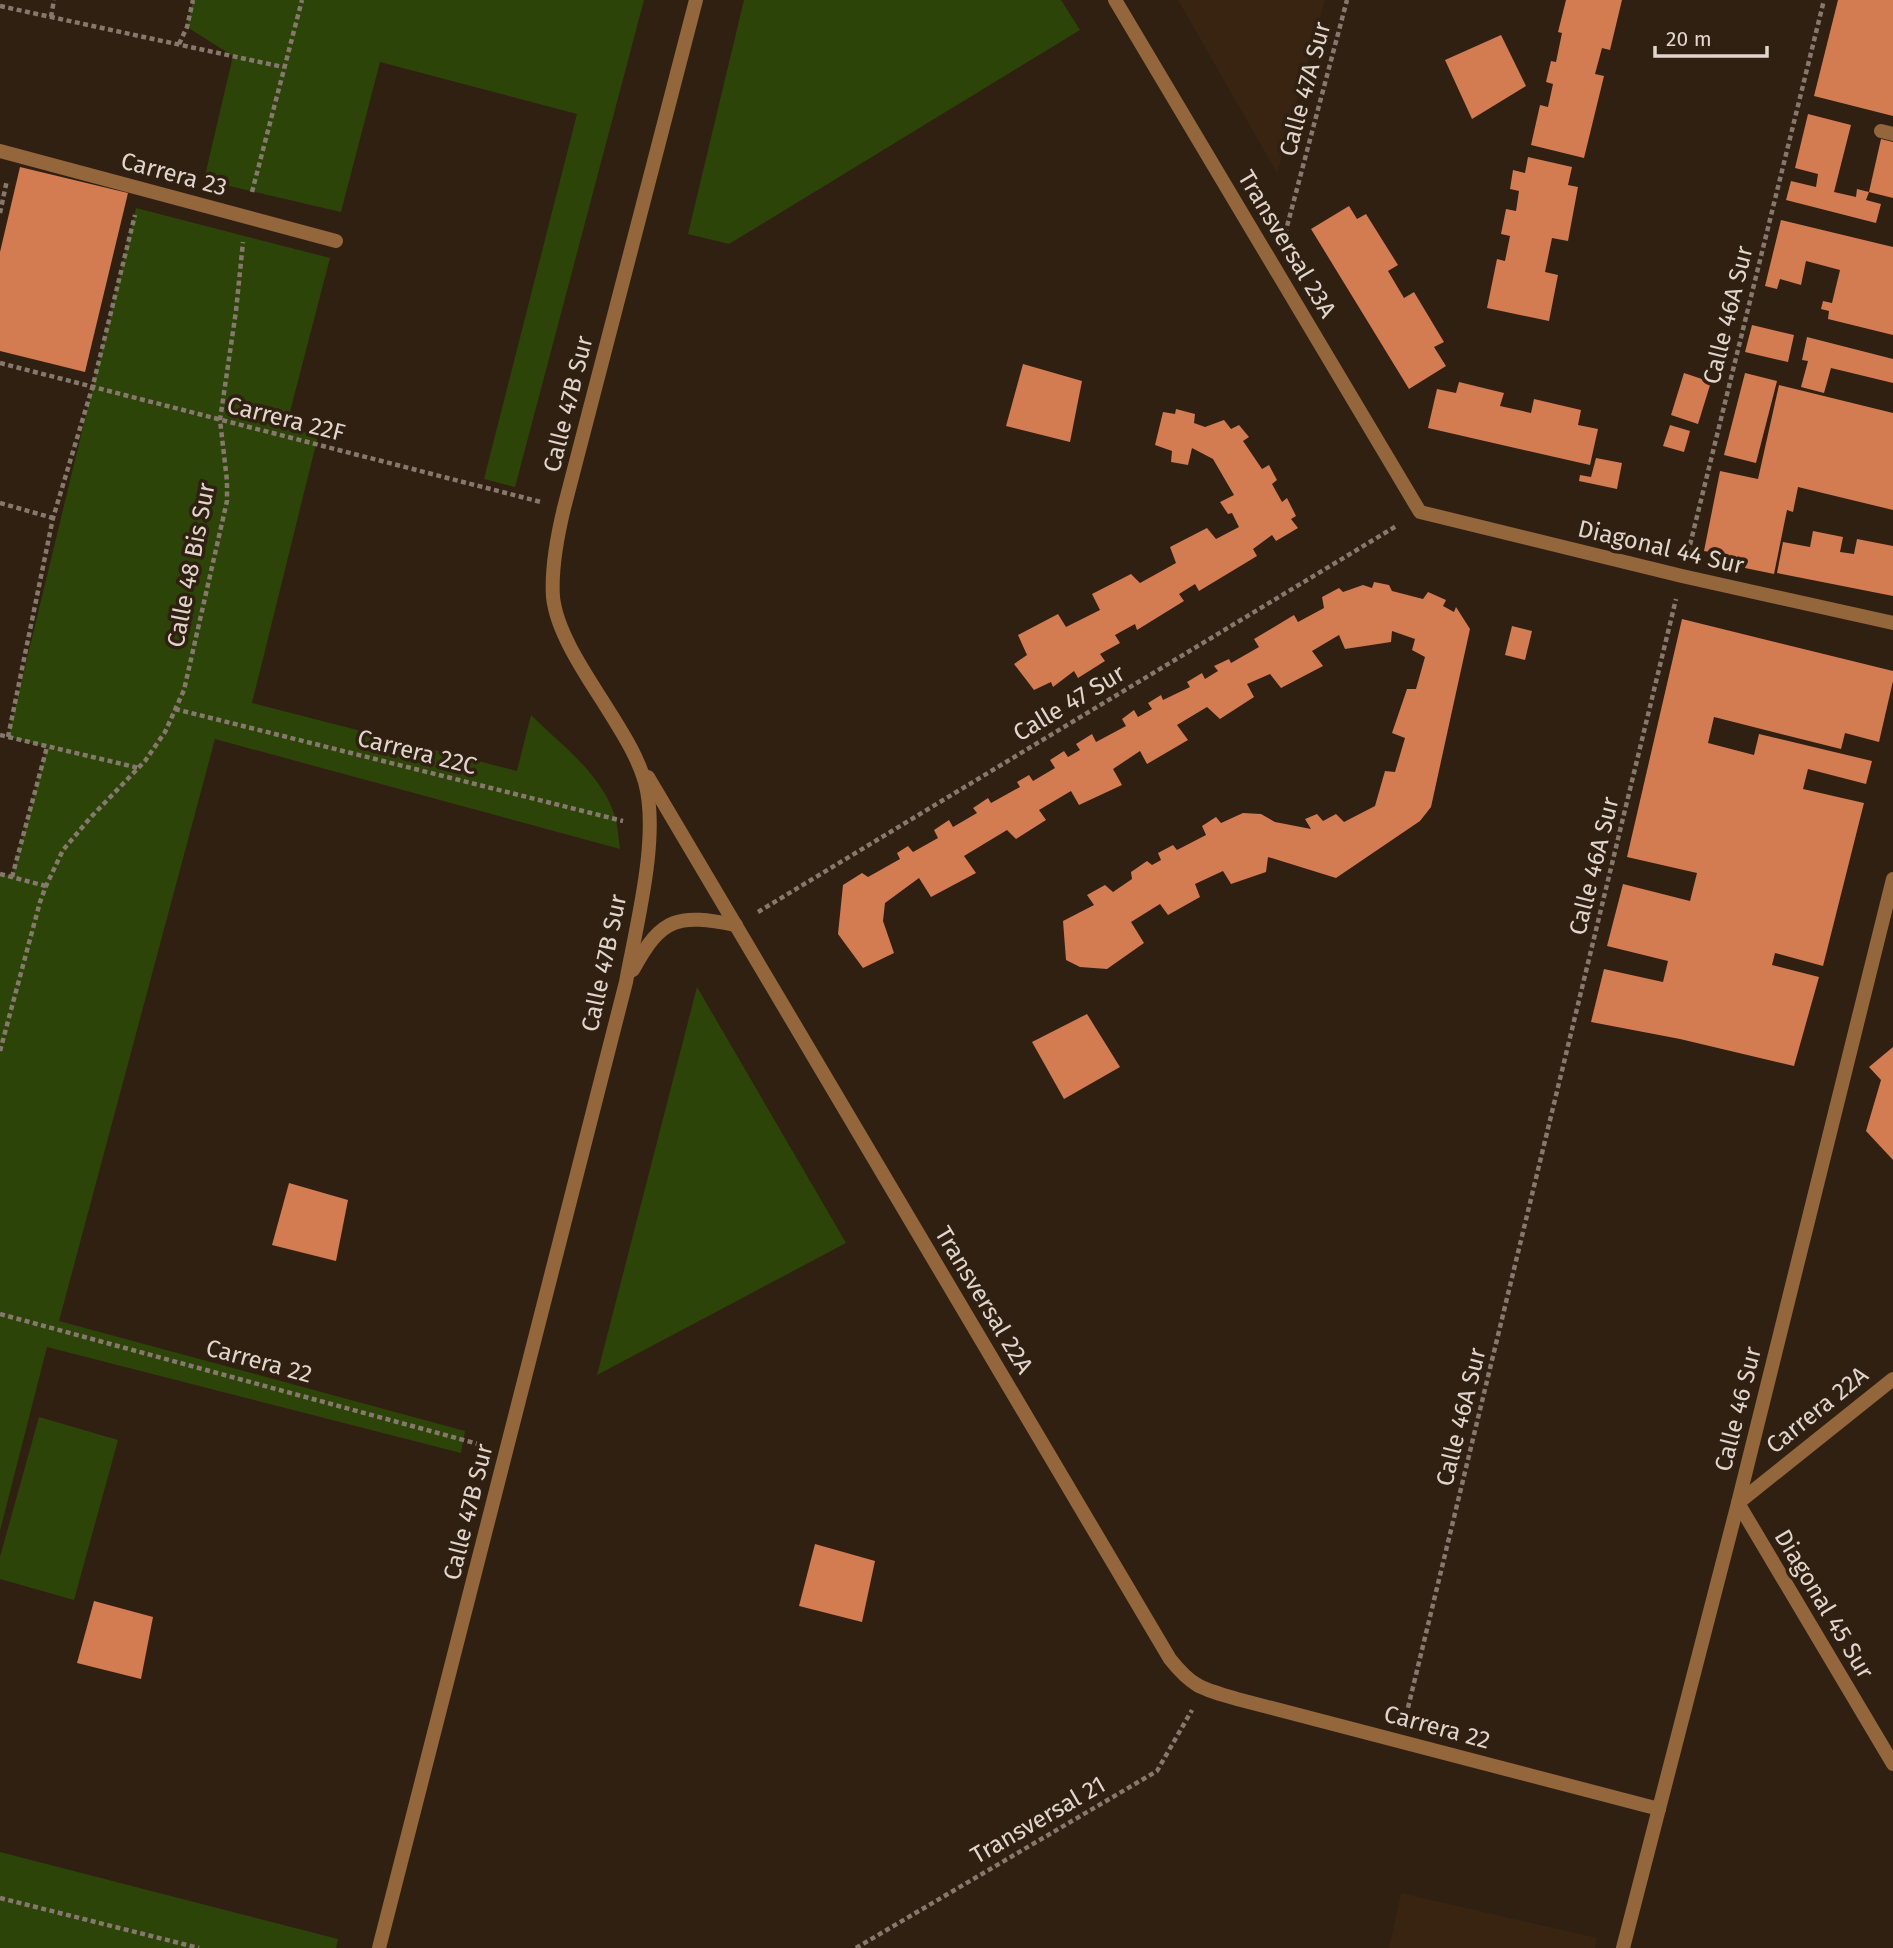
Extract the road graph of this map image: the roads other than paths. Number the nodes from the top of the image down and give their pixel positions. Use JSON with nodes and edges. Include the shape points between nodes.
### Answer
{"nodes":[{"id":1,"x":696,"y":0,"type":"edge"},
{"id":2,"x":1115,"y":0,"type":"edge"},
{"id":3,"x":7,"y":153,"type":"edge"},
{"id":4,"x":336,"y":241,"type":"dead end"},
{"id":5,"x":1420,"y":512,"type":"joint"},
{"id":6,"x":1893,"y":624,"type":"edge"},
{"id":7,"x":636,"y":756,"type":"junction"},
{"id":8,"x":1893,"y":879,"type":"edge"},
{"id":9,"x":736,"y":925,"type":"junction"},
{"id":10,"x":626,"y":982,"type":"junction"},
{"id":11,"x":1893,"y":1379,"type":"edge"},
{"id":12,"x":1738,"y":1503,"type":"junction"},
{"id":13,"x":1203,"y":1689,"type":"joint"},
{"id":14,"x":1893,"y":1764,"type":"edge"},
{"id":15,"x":1659,"y":1809,"type":"junction"},
{"id":16,"x":379,"y":1948,"type":"edge"},
{"id":17,"x":1623,"y":1948,"type":"edge"}],
"edges":[{"from":1,"to":7,"type":"street","name":"Calle 47B Sur","via":[[564,508],[553,570],[562,630]]},
{"from":2,"to":5,"type":"street","name":"Transversal 23A"},
{"from":3,"to":4,"type":"street","name":"Carrera 23"},
{"from":5,"to":6,"type":"street","name":"Diagonal 44 Sur"},
{"from":7,"to":9,"type":"street","name":"Transversal 22A"},
{"from":7,"to":10,"type":"street","name":"Calle 47B Sur","via":[[649,801],[650,828]]},
{"from":8,"to":12,"type":"street","name":"Calle 46 Sur"},
{"from":9,"to":10,"type":"street","via":[[701,918],[663,927]]},
{"from":9,"to":13,"type":"street","name":"Transversal 22A","via":[[1170,1659],[1184,1677]]},
{"from":10,"to":16,"type":"street","name":"Calle 47B Sur"},
{"from":11,"to":12,"type":"street","name":"Carrera 22A"},
{"from":12,"to":14,"type":"street","name":"Diagonal 45 Sur"},
{"from":12,"to":15,"type":"street","name":"Calle 46 Sur"},
{"from":13,"to":15,"type":"street","name":"Carrera 22"},
{"from":15,"to":17,"type":"street","name":"Calle 46 Sur"}]}
